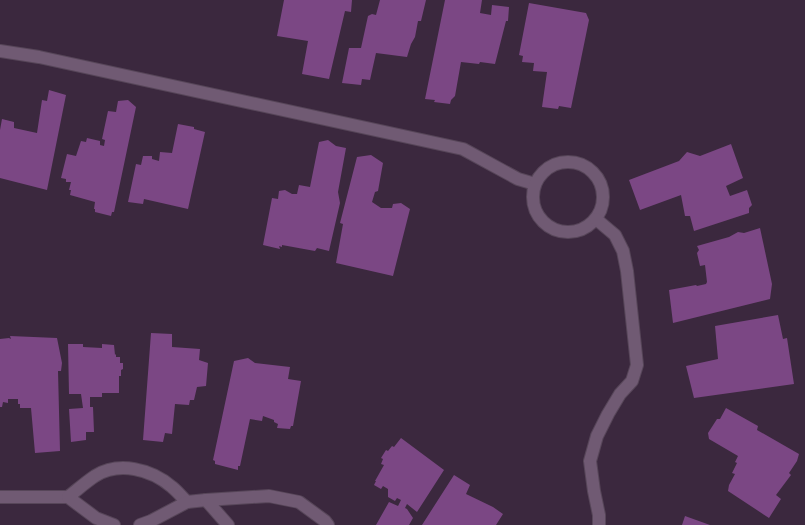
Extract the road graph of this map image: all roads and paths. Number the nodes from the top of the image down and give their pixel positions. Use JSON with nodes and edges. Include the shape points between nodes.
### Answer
{"nodes":[{"id":1,"x":0,"y":52,"type":"edge"},
{"id":2,"x":535,"y":184,"type":"junction"},
{"id":3,"x":596,"y":220,"type":"junction"},
{"id":4,"x":0,"y":497,"type":"edge"},
{"id":5,"x":68,"y":497,"type":"junction"},
{"id":6,"x":206,"y":500,"type":"junction"},
{"id":7,"x":187,"y":502,"type":"junction"},
{"id":8,"x":114,"y":525,"type":"edge"},
{"id":9,"x":140,"y":525,"type":"edge"},
{"id":10,"x":228,"y":525,"type":"edge"},
{"id":11,"x":328,"y":525,"type":"edge"},
{"id":12,"x":599,"y":525,"type":"edge"}],
"edges":[{"from":1,"to":2,"type":"street","via":[[47,59],[463,150]]},
{"from":2,"to":3,"type":"street","via":[[533,203],[537,214],[544,223],[554,229],[576,231]]},
{"from":2,"to":3,"type":"street","via":[[544,171],[554,165],[566,162],[588,168],[602,186],[604,198]]},
{"from":3,"to":12,"type":"street","via":[[615,235],[624,251],[637,365],[632,381],[620,394],[608,414],[590,461]]},
{"from":4,"to":5,"type":"street"},
{"from":5,"to":7,"type":"street","via":[[99,474],[126,467],[157,477]]},
{"from":5,"to":8,"type":"street","via":[[96,518]]},
{"from":6,"to":7,"type":"street"},
{"from":6,"to":10,"type":"street"},
{"from":6,"to":11,"type":"street","via":[[269,496],[298,502]]},
{"from":7,"to":9,"type":"street"}]}
